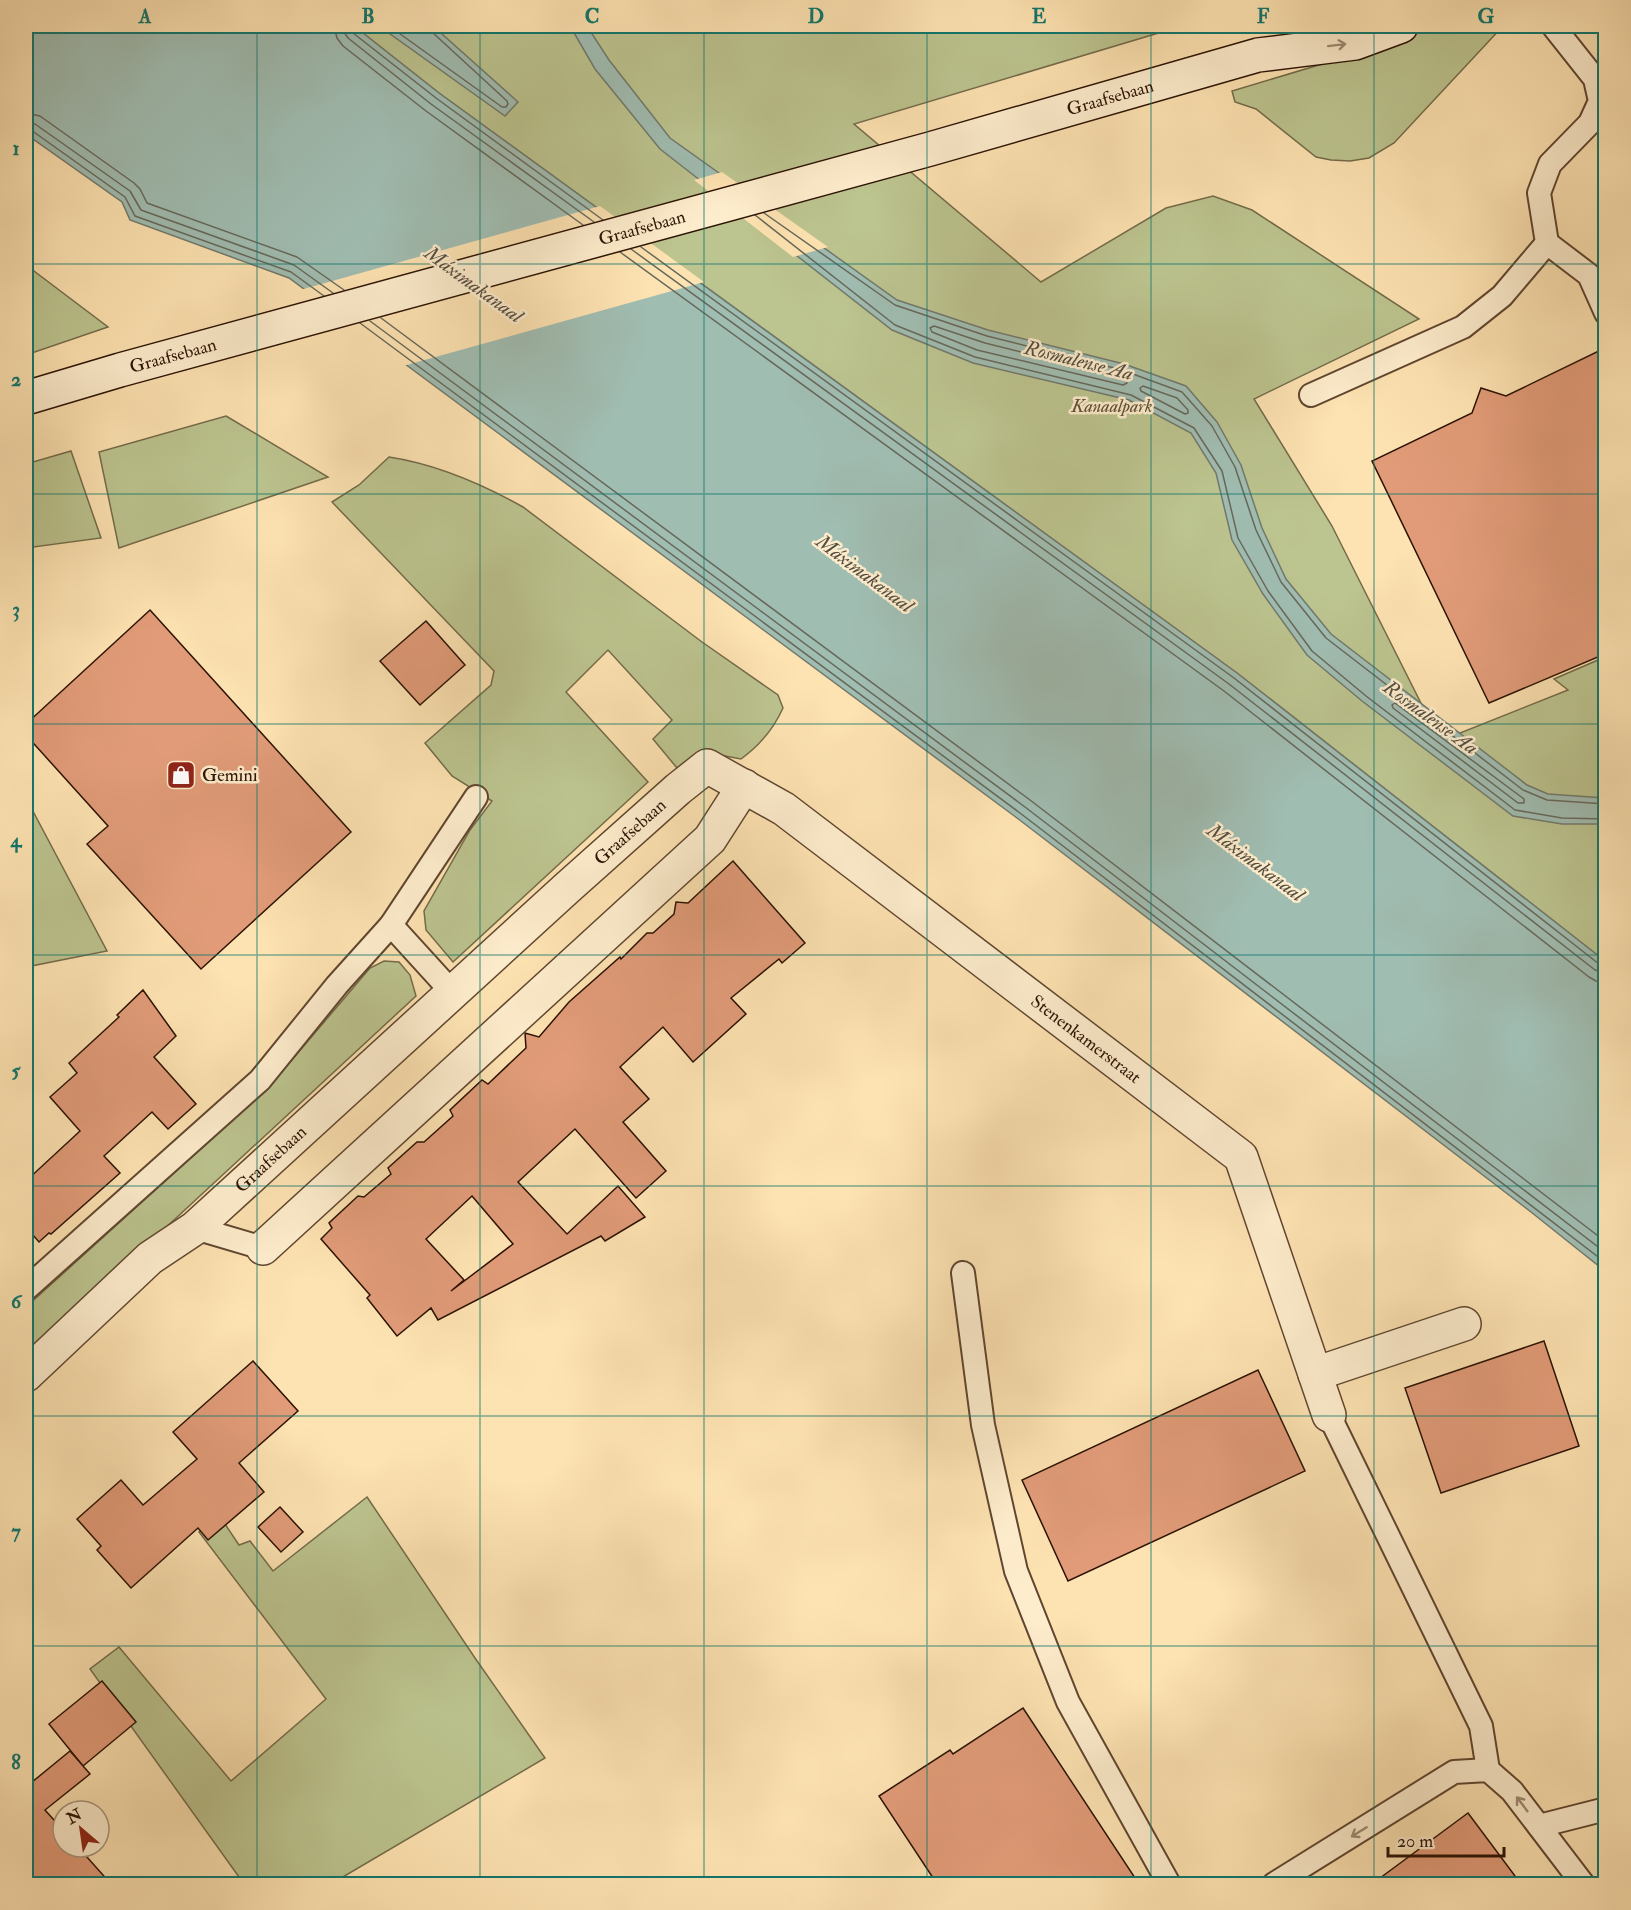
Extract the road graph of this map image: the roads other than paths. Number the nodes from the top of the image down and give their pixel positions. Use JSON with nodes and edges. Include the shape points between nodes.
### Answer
{"nodes":[{"id":1,"x":1318,"y":26,"type":"edge"},
{"id":2,"x":1401,"y":26,"type":"edge"},
{"id":3,"x":1553,"y":26,"type":"edge"},
{"id":4,"x":1258,"y":56,"type":"junction"},
{"id":5,"x":1603,"y":106,"type":"edge"},
{"id":6,"x":1547,"y":243,"type":"junction"},
{"id":7,"x":1605,"y":313,"type":"edge"},
{"id":8,"x":1311,"y":395,"type":"dead end"},
{"id":9,"x":26,"y":398,"type":"edge"},
{"id":10,"x":744,"y":786,"type":"junction"},
{"id":11,"x":476,"y":797,"type":"dead end"},
{"id":12,"x":391,"y":925,"type":"junction"},
{"id":13,"x":452,"y":992,"type":"junction"},
{"id":14,"x":195,"y":1228,"type":"junction"},
{"id":15,"x":263,"y":1248,"type":"joint"},
{"id":16,"x":963,"y":1273,"type":"dead end"},
{"id":17,"x":26,"y":1288,"type":"edge"},
{"id":18,"x":1464,"y":1324,"type":"dead end"},
{"id":19,"x":1315,"y":1374,"type":"junction"},
{"id":20,"x":26,"y":1375,"type":"edge"},
{"id":21,"x":1329,"y":1415,"type":"joint"},
{"id":22,"x":1488,"y":1770,"type":"junction"},
{"id":23,"x":1605,"y":1809,"type":"edge"},
{"id":24,"x":1539,"y":1826,"type":"junction"},
{"id":25,"x":1169,"y":1884,"type":"edge"},
{"id":26,"x":1274,"y":1884,"type":"edge"},
{"id":27,"x":1583,"y":1884,"type":"edge"}],
"edges":[{"from":1,"to":4,"type":"street","name":"Graafsebaan"},
{"from":4,"to":2,"type":"street","name":"Graafsebaan","one_way":true,"via":[[1354,43]]},
{"from":3,"to":5,"type":"lane","via":[[1595,79]]},
{"from":4,"to":9,"type":"street","name":"Graafsebaan"},
{"from":5,"to":6,"type":"lane","via":[[1550,164],[1539,193]]},
{"from":6,"to":7,"type":"lane","via":[[1588,275]]},
{"from":6,"to":8,"type":"lane","via":[[1502,296],[1463,327]]},
{"from":10,"to":13,"type":"street","name":"Graafsebaan","via":[[707,766]]},
{"from":10,"to":15,"type":"street","via":[[710,838]]},
{"from":10,"to":19,"type":"street","name":"Stenenkamerstraat","via":[[784,809],[1241,1157]]},
{"from":11,"to":12,"type":"lane"},
{"from":12,"to":13,"type":"lane"},
{"from":12,"to":17,"type":"lane","via":[[260,1080]]},
{"from":13,"to":14,"type":"street","name":"Graafsebaan"},
{"from":14,"to":15,"type":"lane"},
{"from":14,"to":20,"type":"street","name":"Graafsebaan","via":[[150,1258]]},
{"from":16,"to":25,"type":"lane","via":[[983,1425],[1016,1571],[1068,1702]]},
{"from":18,"to":19,"type":"street"},
{"from":19,"to":21,"type":"street","name":"Stenenkamerstraat"},
{"from":21,"to":22,"type":"lane","via":[[1481,1726]]},
{"from":24,"to":22,"type":"lane","one_way":true,"via":[[1512,1791]]},
{"from":22,"to":26,"type":"lane","one_way":true,"via":[[1454,1772]]},
{"from":23,"to":24,"type":"lane"},
{"from":24,"to":27,"type":"lane"}]}
